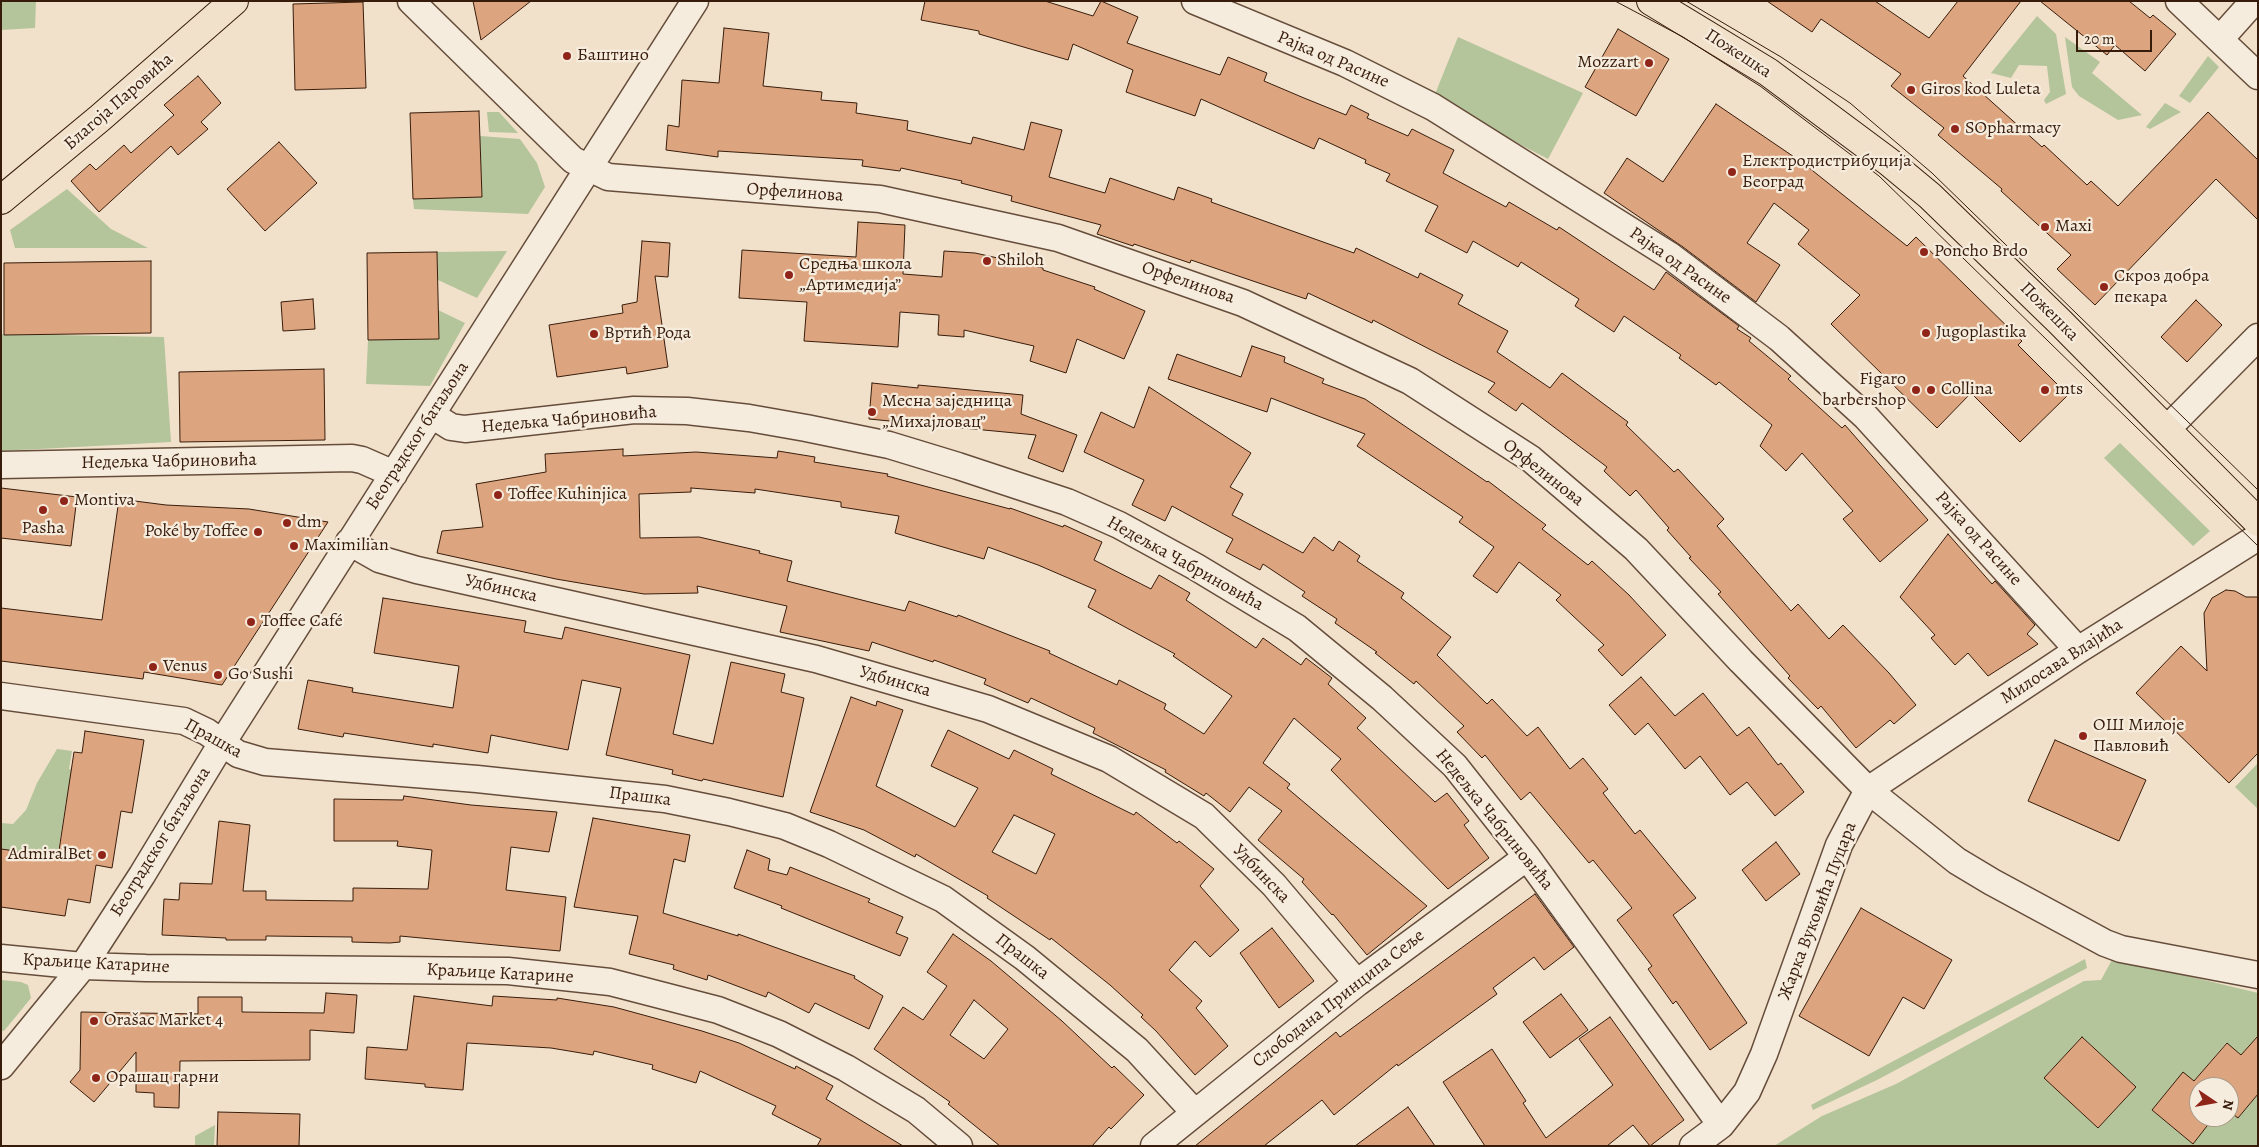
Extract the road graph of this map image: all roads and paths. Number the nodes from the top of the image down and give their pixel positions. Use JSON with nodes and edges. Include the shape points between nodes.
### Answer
{"nodes":[{"id":1,"x":234,"y":1,"type":"edge"},
{"id":2,"x":411,"y":1,"type":"edge"},
{"id":3,"x":695,"y":1,"type":"edge"},
{"id":4,"x":1195,"y":1,"type":"edge"},
{"id":5,"x":1651,"y":1,"type":"edge"},
{"id":6,"x":2179,"y":1,"type":"edge"},
{"id":7,"x":2254,"y":1,"type":"edge"},
{"id":8,"x":2220,"y":39,"type":"junction"},
{"id":9,"x":2258,"y":76,"type":"edge"},
{"id":10,"x":587,"y":168,"type":"junction"},
{"id":11,"x":1,"y":200,"type":"edge"},
{"id":12,"x":2258,"y":337,"type":"edge"},
{"id":13,"x":432,"y":415,"type":"junction"},
{"id":14,"x":2167,"y":429,"type":"junction"},
{"id":15,"x":1,"y":465,"type":"edge"},
{"id":16,"x":394,"y":474,"type":"junction"},
{"id":17,"x":2258,"y":522,"type":"edge"},
{"id":18,"x":2258,"y":537,"type":"edge"},
{"id":19,"x":349,"y":542,"type":"junction"},
{"id":20,"x":2078,"y":650,"type":"junction"},
{"id":21,"x":1,"y":696,"type":"edge"},
{"id":22,"x":222,"y":743,"type":"junction"},
{"id":23,"x":1868,"y":790,"type":"junction"},
{"id":24,"x":1527,"y":857,"type":"junction"},
{"id":25,"x":1,"y":958,"type":"edge"},
{"id":26,"x":82,"y":966,"type":"junction"},
{"id":27,"x":2258,"y":975,"type":"edge"},
{"id":28,"x":1357,"y":983,"type":"junction"},
{"id":29,"x":1,"y":1066,"type":"edge"},
{"id":30,"x":1195,"y":1113,"type":"junction"},
{"id":31,"x":1721,"y":1125,"type":"junction"},
{"id":32,"x":959,"y":1146,"type":"edge"},
{"id":33,"x":1154,"y":1146,"type":"edge"},
{"id":34,"x":1693,"y":1146,"type":"edge"}],
"edges":[{"from":1,"to":11,"type":"main road","name":"Благоја Паровића"},
{"from":2,"to":10,"type":"street","name":"Орфелинова","via":[[572,160]]},
{"from":3,"to":10,"type":"street","name":"Београдског батаљона"},
{"from":4,"to":20,"type":"street","name":"Рајка од Расине","via":[[1345,63],[1433,106],[1669,255],[1779,338],[1866,417]]},
{"from":5,"to":14,"type":"main road","name":"Пожешка","via":[[1768,72],[1930,196]]},
{"from":6,"to":8,"type":"street"},
{"from":7,"to":8,"type":"street"},
{"from":8,"to":9,"type":"street"},
{"from":10,"to":13,"type":"street","name":"Београдског батаљона"},
{"from":10,"to":23,"type":"street","name":"Орфелинова","via":[[608,177],[627,180],[880,199],[1058,238],[1244,303],[1410,380],[1530,459],[1636,549]]},
{"from":12,"to":14,"type":"street"},
{"from":13,"to":16,"type":"street","name":"Београдског батаљона"},
{"from":13,"to":24,"type":"street","name":"Недељка Чабриновића","via":[[451,427],[466,429],[634,410],[687,411],[749,418],[888,445],[1067,502],[1119,525],[1196,567],[1297,628],[1382,698],[1455,766]]},
{"from":14,"to":17,"type":"main road","name":"Пожешка"},
{"from":15,"to":16,"type":"street","name":"Недељка Чабриновића","via":[[347,458],[362,460]]},
{"from":16,"to":19,"type":"street","name":"Београдског батаљона"},
{"from":18,"to":20,"type":"street","name":"Милосава Влајића"},
{"from":19,"to":22,"type":"street","name":"Београдског батаљона"},
{"from":19,"to":28,"type":"street","name":"Удбинска","via":[[379,559],[417,570],[816,659],[988,709],[1109,759],[1204,816],[1274,885]]},
{"from":20,"to":23,"type":"street","name":"Милосава Влајића"},
{"from":21,"to":22,"type":"street","name":"Прашка","via":[[176,720],[192,724]]},
{"from":22,"to":26,"type":"street","name":"Београдског батаљона"},
{"from":22,"to":30,"type":"street","name":"Прашка","via":[[238,754],[264,762],[477,779],[665,799],[785,826],[943,899],[1025,958],[1137,1050]]},
{"from":23,"to":27,"type":"street","via":[[1958,861],[2105,942],[2121,949]]},
{"from":23,"to":31,"type":"street","name":"Жарка Вуковића Пуцара","via":[[1840,845],[1761,1062],[1747,1092]]},
{"from":24,"to":28,"type":"street","name":"Слободана Принципа Сеље"},
{"from":24,"to":31,"type":"street","name":"Недељка Чабриновића"},
{"from":25,"to":26,"type":"street","name":"Краљице Катарине"},
{"from":26,"to":29,"type":"street","name":"Београдског батаљона"},
{"from":26,"to":32,"type":"street","name":"Краљице Катарине","via":[[508,972],[610,982],[718,1010],[779,1034],[846,1068],[916,1110]]},
{"from":28,"to":30,"type":"street","name":"Слободана Принципа Сеље"},
{"from":30,"to":33,"type":"street","name":"Слободана Принципа Сеље"},
{"from":31,"to":34,"type":"street","name":"Жарка Вуковића Пуцара"}]}
